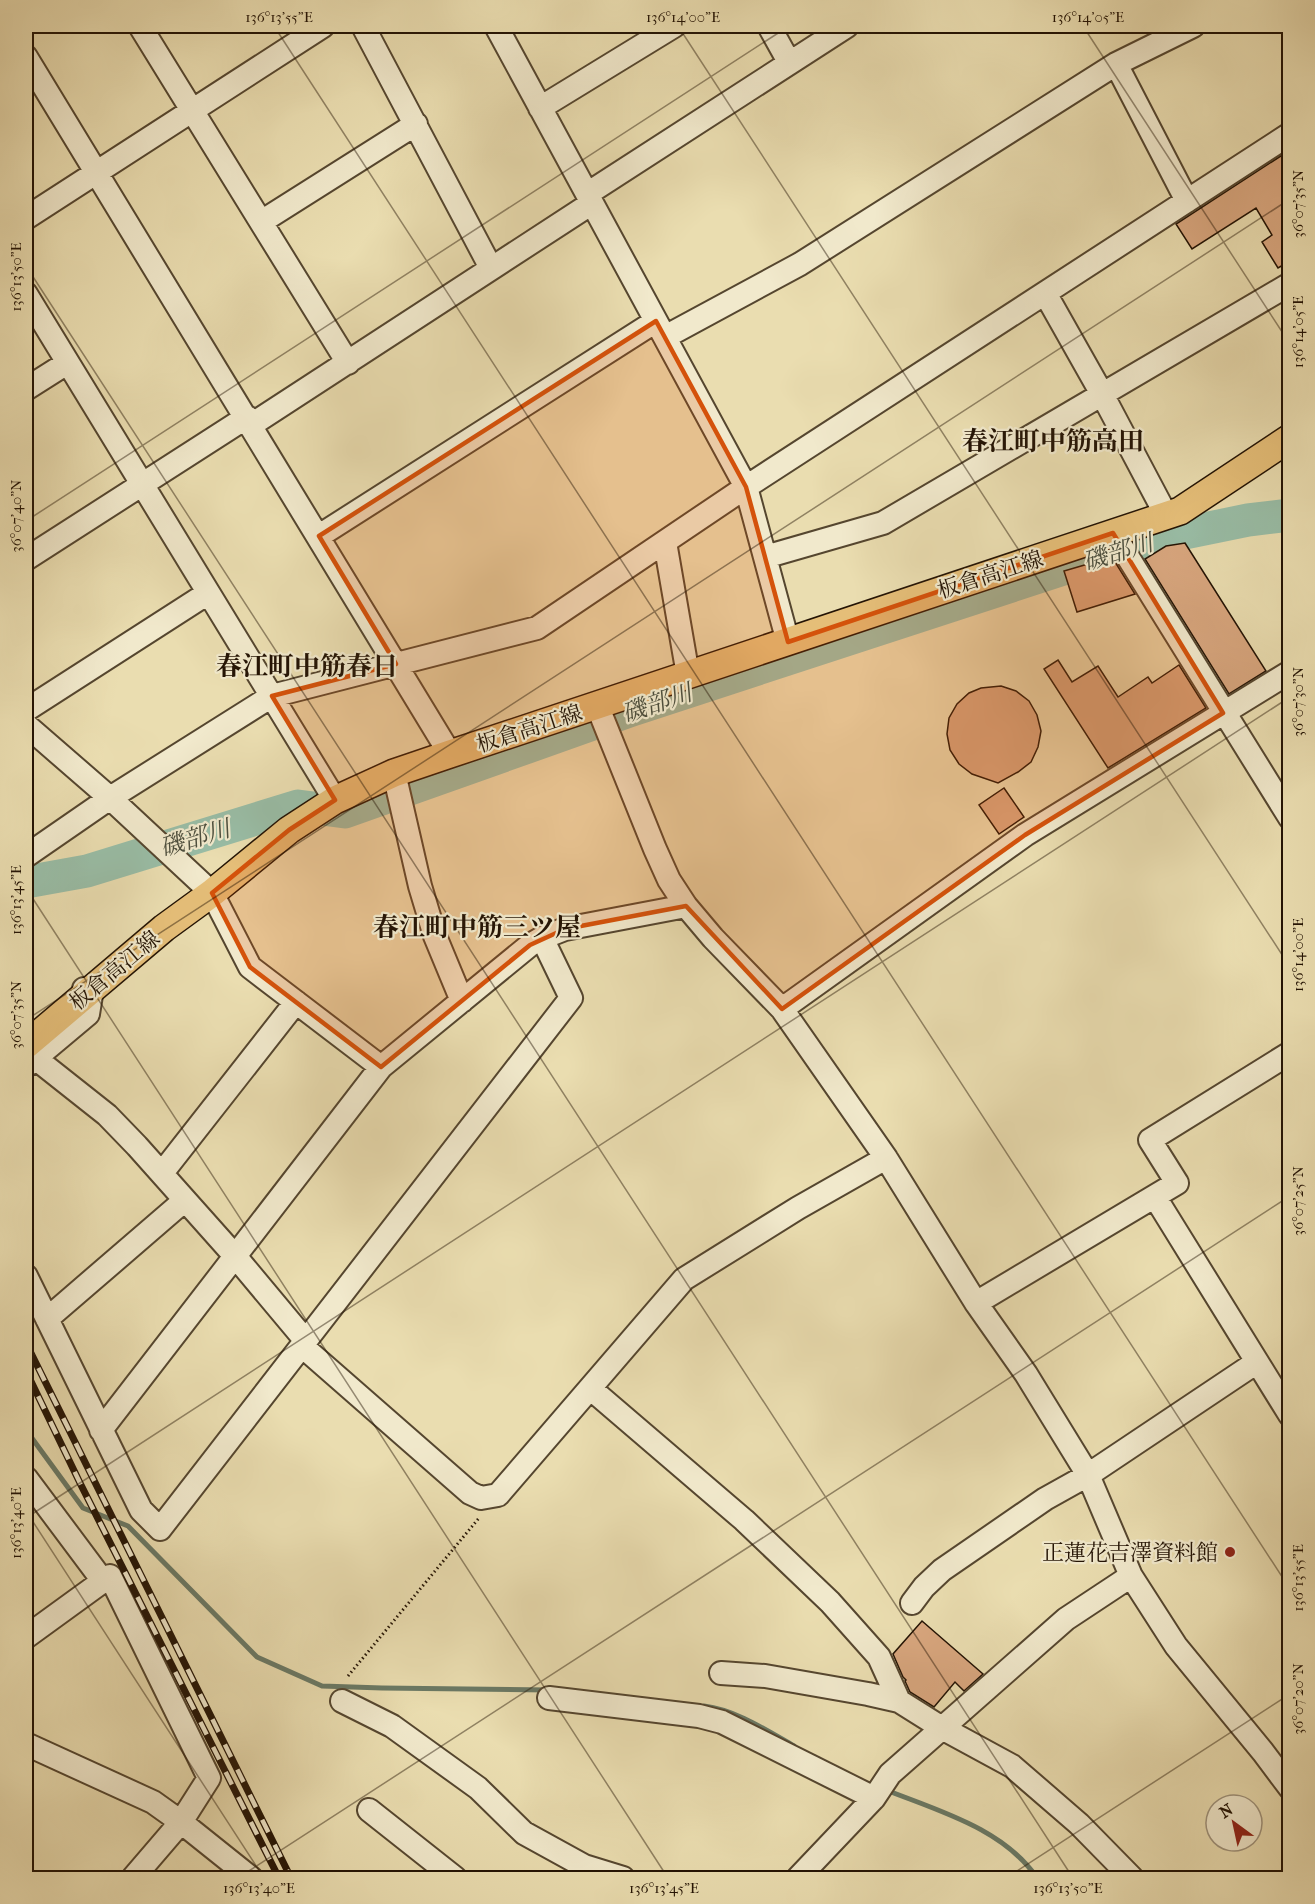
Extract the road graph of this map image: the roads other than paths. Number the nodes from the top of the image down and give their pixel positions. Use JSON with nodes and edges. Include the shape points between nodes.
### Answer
{"nodes":[{"id":1,"x":140,"y":26,"type":"edge"},
{"id":2,"x":323,"y":26,"type":"edge"},
{"id":3,"x":363,"y":26,"type":"edge"},
{"id":4,"x":496,"y":26,"type":"edge"},
{"id":5,"x":674,"y":26,"type":"edge"},
{"id":6,"x":769,"y":26,"type":"edge"},
{"id":7,"x":847,"y":26,"type":"edge"},
{"id":8,"x":1193,"y":26,"type":"edge"},
{"id":9,"x":26,"y":57,"type":"edge"},
{"id":10,"x":789,"y":62,"type":"junction"},
{"id":11,"x":1116,"y":64,"type":"junction"},
{"id":12,"x":540,"y":108,"type":"junction"},
{"id":13,"x":193,"y":111,"type":"junction"},
{"id":14,"x":416,"y":124,"type":"junction"},
{"id":15,"x":1290,"y":134,"type":"edge"},
{"id":16,"x":96,"y":174,"type":"junction"},
{"id":17,"x":590,"y":198,"type":"junction"},
{"id":18,"x":1187,"y":201,"type":"junction"},
{"id":19,"x":26,"y":218,"type":"edge"},
{"id":20,"x":261,"y":222,"type":"junction"},
{"id":21,"x":491,"y":268,"type":"junction"},
{"id":22,"x":1290,"y":284,"type":"edge"},
{"id":23,"x":1045,"y":293,"type":"junction"},
{"id":24,"x":26,"y":294,"type":"edge"},
{"id":25,"x":660,"y":329,"type":"junction"},
{"id":26,"x":67,"y":363,"type":"junction"},
{"id":27,"x":348,"y":363,"type":"junction"},
{"id":28,"x":26,"y":389,"type":"edge"},
{"id":29,"x":1102,"y":394,"type":"junction"},
{"id":30,"x":249,"y":421,"type":"junction"},
{"id":31,"x":1290,"y":438,"type":"edge"},
{"id":32,"x":141,"y":484,"type":"junction"},
{"id":33,"x":746,"y":488,"type":"junction"},
{"id":34,"x":1167,"y":515,"type":"junction"},
{"id":35,"x":1113,"y":533,"type":"junction"},
{"id":36,"x":319,"y":536,"type":"junction"},
{"id":37,"x":665,"y":542,"type":"junction"},
{"id":38,"x":765,"y":557,"type":"junction"},
{"id":39,"x":26,"y":559,"type":"edge"},
{"id":40,"x":208,"y":593,"type":"junction"},
{"id":41,"x":788,"y":642,"type":"junction"},
{"id":42,"x":396,"y":664,"type":"junction"},
{"id":43,"x":1290,"y":672,"type":"edge"},
{"id":44,"x":688,"y":675,"type":"junction"},
{"id":45,"x":272,"y":696,"type":"junction"},
{"id":46,"x":597,"y":705,"type":"junction"},
{"id":47,"x":26,"y":710,"type":"edge"},
{"id":48,"x":1224,"y":713,"type":"junction"},
{"id":49,"x":26,"y":724,"type":"edge"},
{"id":50,"x":450,"y":754,"type":"junction"},
{"id":51,"x":394,"y":773,"type":"junction"},
{"id":52,"x":110,"y":798,"type":"junction"},
{"id":53,"x":336,"y":800,"type":"junction"},
{"id":54,"x":1290,"y":818,"type":"edge"},
{"id":55,"x":26,"y":856,"type":"edge"},
{"id":56,"x":212,"y":893,"type":"junction"},
{"id":57,"x":686,"y":906,"type":"junction"},
{"id":58,"x":542,"y":938,"type":"junction"},
{"id":59,"x":92,"y":989,"type":"junction"},
{"id":60,"x":462,"y":1001,"type":"junction"},
{"id":61,"x":296,"y":1002,"type":"junction"},
{"id":62,"x":783,"y":1009,"type":"junction"},
{"id":63,"x":26,"y":1030,"type":"edge"},
{"id":64,"x":1290,"y":1053,"type":"edge"},
{"id":65,"x":29,"y":1056,"type":"edge"},
{"id":66,"x":381,"y":1067,"type":"junction"},
{"id":67,"x":886,"y":1158,"type":"junction"},
{"id":68,"x":162,"y":1173,"type":"junction"},
{"id":69,"x":1155,"y":1197,"type":"junction"},
{"id":70,"x":185,"y":1200,"type":"junction"},
{"id":71,"x":235,"y":1256,"type":"junction"},
{"id":72,"x":26,"y":1276,"type":"edge"},
{"id":73,"x":976,"y":1303,"type":"junction"},
{"id":74,"x":47,"y":1319,"type":"junction"},
{"id":75,"x":304,"y":1343,"type":"junction"},
{"id":76,"x":1257,"y":1362,"type":"junction"},
{"id":77,"x":591,"y":1389,"type":"junction"},
{"id":78,"x":1290,"y":1414,"type":"edge"},
{"id":79,"x":101,"y":1430,"type":"junction"},
{"id":80,"x":1088,"y":1475,"type":"junction"},
{"id":81,"x":26,"y":1478,"type":"edge"},
{"id":82,"x":1131,"y":1576,"type":"junction"},
{"id":83,"x":103,"y":1581,"type":"junction"},
{"id":84,"x":912,"y":1604,"type":"dead end"},
{"id":85,"x":26,"y":1636,"type":"edge"},
{"id":86,"x":721,"y":1673,"type":"dead end"},
{"id":87,"x":549,"y":1698,"type":"dead end"},
{"id":88,"x":342,"y":1701,"type":"dead end"},
{"id":89,"x":899,"y":1701,"type":"junction"},
{"id":90,"x":942,"y":1728,"type":"junction"},
{"id":91,"x":26,"y":1744,"type":"edge"},
{"id":92,"x":1290,"y":1788,"type":"edge"},
{"id":93,"x":874,"y":1798,"type":"junction"},
{"id":94,"x":369,"y":1810,"type":"dead end"},
{"id":95,"x":181,"y":1822,"type":"junction"},
{"id":96,"x":579,"y":1872,"type":"edge"},
{"id":97,"x":133,"y":1878,"type":"edge"},
{"id":98,"x":251,"y":1878,"type":"edge"},
{"id":99,"x":455,"y":1878,"type":"edge"},
{"id":100,"x":623,"y":1878,"type":"edge"},
{"id":101,"x":798,"y":1878,"type":"edge"},
{"id":102,"x":1132,"y":1878,"type":"edge"}],
"edges":[{"from":1,"to":13,"type":"street"},
{"from":2,"to":13,"type":"street"},
{"from":3,"to":14,"type":"street"},
{"from":4,"to":12,"type":"street"},
{"from":5,"to":12,"type":"street"},
{"from":6,"to":10,"type":"street"},
{"from":7,"to":10,"type":"street"},
{"from":8,"to":11,"type":"street"},
{"from":9,"to":16,"type":"street"},
{"from":10,"to":17,"type":"street"},
{"from":11,"to":18,"type":"street"},
{"from":11,"to":25,"type":"street","via":[[800,264]]},
{"from":12,"to":17,"type":"street"},
{"from":13,"to":16,"type":"street"},
{"from":13,"to":20,"type":"street"},
{"from":14,"to":20,"type":"street"},
{"from":14,"to":21,"type":"street"},
{"from":15,"to":18,"type":"street"},
{"from":16,"to":19,"type":"street"},
{"from":16,"to":30,"type":"street"},
{"from":17,"to":21,"type":"street"},
{"from":17,"to":25,"type":"street"},
{"from":18,"to":23,"type":"street"},
{"from":20,"to":27,"type":"street"},
{"from":21,"to":27,"type":"street"},
{"from":22,"to":29,"type":"street"},
{"from":23,"to":29,"type":"street"},
{"from":23,"to":33,"type":"street"},
{"from":24,"to":26,"type":"street"},
{"from":25,"to":33,"type":"street"},
{"from":25,"to":36,"type":"street"},
{"from":26,"to":28,"type":"street"},
{"from":26,"to":32,"type":"street"},
{"from":27,"to":30,"type":"street"},
{"from":29,"to":34,"type":"street"},
{"from":29,"to":38,"type":"street","via":[[883,523]]},
{"from":30,"to":32,"type":"street"},
{"from":30,"to":36,"type":"street"},
{"from":31,"to":34,"type":"main road","name":"板倉高江線","via":[[1180,511]]},
{"from":32,"to":39,"type":"street"},
{"from":32,"to":40,"type":"street"},
{"from":33,"to":37,"type":"street"},
{"from":33,"to":38,"type":"street"},
{"from":34,"to":35,"type":"main road","name":"板倉高江線"},
{"from":35,"to":41,"type":"main road","name":"板倉高江線"},
{"from":35,"to":48,"type":"street"},
{"from":36,"to":42,"type":"street"},
{"from":37,"to":42,"type":"street","via":[[537,628]]},
{"from":37,"to":44,"type":"street"},
{"from":38,"to":41,"type":"street"},
{"from":40,"to":45,"type":"street"},
{"from":40,"to":47,"type":"street"},
{"from":41,"to":44,"type":"main road","name":"板倉高江線"},
{"from":42,"to":45,"type":"street"},
{"from":42,"to":50,"type":"street"},
{"from":43,"to":48,"type":"street"},
{"from":44,"to":46,"type":"main road","name":"板倉高江線"},
{"from":45,"to":52,"type":"street"},
{"from":45,"to":53,"type":"street"},
{"from":46,"to":50,"type":"main road","name":"板倉高江線"},
{"from":46,"to":57,"type":"street","via":[[655,849]]},
{"from":48,"to":54,"type":"street"},
{"from":48,"to":62,"type":"street","via":[[1025,835]]},
{"from":49,"to":52,"type":"street"},
{"from":50,"to":51,"type":"main road","name":"板倉高江線"},
{"from":51,"to":53,"type":"main road","name":"板倉高江線"},
{"from":51,"to":60,"type":"street","via":[[420,886],[435,936]]},
{"from":52,"to":55,"type":"street"},
{"from":52,"to":56,"type":"street"},
{"from":53,"to":56,"type":"main road","name":"板倉高江線","via":[[289,830]]},
{"from":56,"to":59,"type":"main road","name":"板倉高江線"},
{"from":56,"to":61,"type":"street","via":[[250,967]]},
{"from":57,"to":58,"type":"street","via":[[565,929]]},
{"from":57,"to":62,"type":"street"},
{"from":58,"to":60,"type":"street"},
{"from":58,"to":75,"type":"street","via":[[571,998]]},
{"from":59,"to":63,"type":"street","via":[[75,989]]},
{"from":59,"to":65,"type":"main road","name":"板倉高江線"},
{"from":60,"to":66,"type":"street"},
{"from":61,"to":66,"type":"street"},
{"from":61,"to":68,"type":"street"},
{"from":62,"to":67,"type":"street"},
{"from":64,"to":69,"type":"street","via":[[1150,1140],[1177,1183]]},
{"from":65,"to":68,"type":"street","via":[[107,1115]]},
{"from":66,"to":71,"type":"street"},
{"from":67,"to":73,"type":"street"},
{"from":67,"to":77,"type":"street","via":[[684,1279]]},
{"from":68,"to":70,"type":"street"},
{"from":69,"to":73,"type":"street"},
{"from":69,"to":76,"type":"street"},
{"from":70,"to":71,"type":"street"},
{"from":70,"to":74,"type":"street"},
{"from":71,"to":75,"type":"street"},
{"from":71,"to":79,"type":"street"},
{"from":72,"to":74,"type":"street"},
{"from":73,"to":80,"type":"street","via":[[1026,1374]]},
{"from":74,"to":79,"type":"street"},
{"from":75,"to":77,"type":"street","via":[[470,1493],[481,1498],[498,1495]]},
{"from":75,"to":79,"type":"street","via":[[160,1529],[141,1510]]},
{"from":76,"to":78,"type":"street"},
{"from":76,"to":80,"type":"street"},
{"from":77,"to":89,"type":"street","via":[[744,1520],[830,1602],[879,1657]]},
{"from":80,"to":82,"type":"street"},
{"from":80,"to":84,"type":"street","via":[[1045,1499],[942,1570]]},
{"from":81,"to":83,"type":"street"},
{"from":82,"to":90,"type":"street","via":[[1066,1620]]},
{"from":82,"to":92,"type":"street","via":[[1176,1646]]},
{"from":83,"to":85,"type":"street"},
{"from":83,"to":95,"type":"street","via":[[110,1576],[209,1778]]},
{"from":86,"to":89,"type":"street","via":[[765,1676]]},
{"from":87,"to":93,"type":"street","via":[[722,1722]]},
{"from":88,"to":96,"type":"street","via":[[392,1726],[478,1788],[524,1833]]},
{"from":89,"to":90,"type":"street"},
{"from":90,"to":93,"type":"street","via":[[890,1774]]},
{"from":90,"to":102,"type":"street","via":[[1012,1766],[1079,1824]]},
{"from":91,"to":95,"type":"street","via":[[153,1802]]},
{"from":93,"to":101,"type":"street"},
{"from":94,"to":99,"type":"street"},
{"from":95,"to":97,"type":"street"},
{"from":95,"to":98,"type":"street"},
{"from":96,"to":100,"type":"street"}]}
